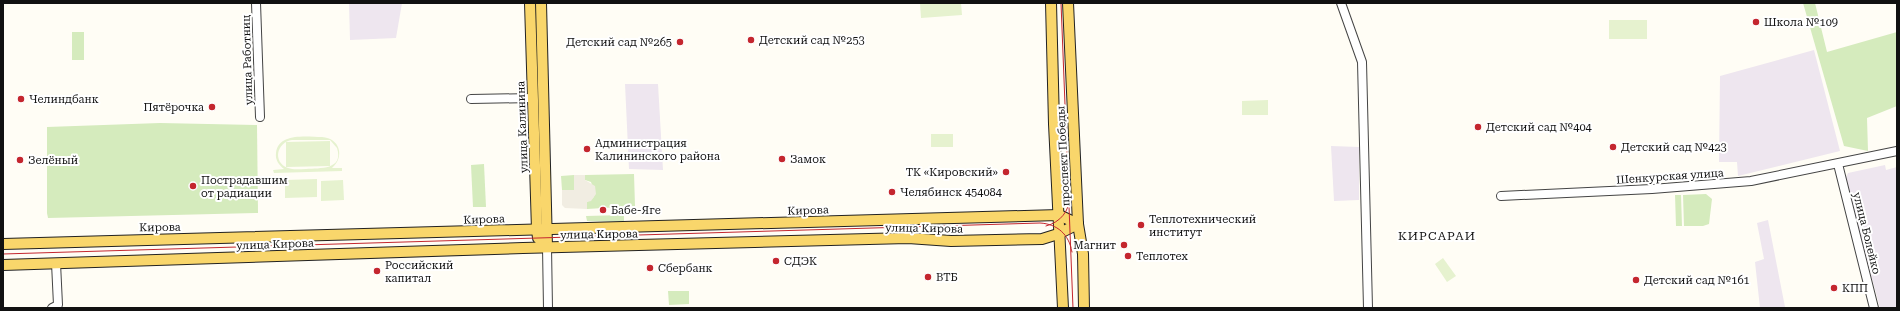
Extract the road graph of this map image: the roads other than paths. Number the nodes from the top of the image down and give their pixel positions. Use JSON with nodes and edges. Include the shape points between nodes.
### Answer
{"nodes":[{"id":1,"x":256,"y":3,"type":"edge"},
{"id":2,"x":530,"y":3,"type":"edge"},
{"id":3,"x":541,"y":3,"type":"edge"},
{"id":4,"x":1051,"y":3,"type":"edge"},
{"id":5,"x":1068,"y":3,"type":"edge"},
{"id":6,"x":1341,"y":3,"type":"edge"},
{"id":7,"x":532,"y":98,"type":"junction"},
{"id":8,"x":471,"y":99,"type":"dead end"},
{"id":9,"x":260,"y":117,"type":"dead end"},
{"id":10,"x":1897,"y":151,"type":"edge"},
{"id":11,"x":1838,"y":164,"type":"junction"},
{"id":12,"x":1501,"y":196,"type":"dead end"},
{"id":13,"x":1059,"y":215,"type":"junction"},
{"id":14,"x":966,"y":218,"type":"joint"},
{"id":15,"x":1078,"y":224,"type":"junction"},
{"id":16,"x":542,"y":229,"type":"junction"},
{"id":17,"x":1060,"y":233,"type":"junction"},
{"id":18,"x":3,"y":244,"type":"edge"},
{"id":19,"x":547,"y":247,"type":"junction"},
{"id":20,"x":56,"y":263,"type":"junction"},
{"id":21,"x":3,"y":265,"type":"edge"},
{"id":22,"x":52,"y":308,"type":"edge"},
{"id":23,"x":548,"y":308,"type":"edge"},
{"id":24,"x":1062,"y":308,"type":"edge"},
{"id":25,"x":1084,"y":308,"type":"edge"},
{"id":26,"x":1368,"y":308,"type":"edge"},
{"id":27,"x":1874,"y":308,"type":"edge"}],
"edges":[{"from":1,"to":9,"type":"street","name":"улица Работниц"},
{"from":2,"to":7,"type":"main road","name":"улица Калинина"},
{"from":3,"to":16,"type":"main road","name":"улица Калинина"},
{"from":4,"to":13,"type":"main road","name":"проспект Победы"},
{"from":5,"to":15,"type":"main road","name":"проспект Победы"},
{"from":6,"to":26,"type":"street","via":[[1362,62]]},
{"from":7,"to":8,"type":"street"},
{"from":7,"to":16,"type":"main road","name":"улица Калинина"},
{"from":10,"to":11,"type":"street","name":"Шенкурская улица"},
{"from":11,"to":12,"type":"street","name":"Шенкурская улица","via":[[1744,182]]},
{"from":11,"to":27,"type":"street","name":"улица Болейко"},
{"from":13,"to":14,"type":"main road","name":"улица Кирова"},
{"from":13,"to":15,"type":"main road","name":"улица Кирова"},
{"from":13,"to":17,"type":"main road","name":"проспект Победы"},
{"from":14,"to":16,"type":"main road","name":"Кирова"},
{"from":15,"to":17,"type":"main road","name":"улица Кирова"},
{"from":15,"to":25,"type":"main road","name":"проспект Победы","via":[[1083,254]]},
{"from":16,"to":18,"type":"main road","name":"Кирова"},
{"from":16,"to":19,"type":"main road","name":"улица Калинина"},
{"from":17,"to":19,"type":"main road","name":"улица Кирова","via":[[1042,239],[988,241],[908,238]]},
{"from":17,"to":24,"type":"main road","name":"проспект Победы"},
{"from":19,"to":20,"type":"main road","name":"улица Кирова"},
{"from":19,"to":23,"type":"street","name":"улица Калинина"},
{"from":20,"to":21,"type":"main road","name":"улица Кирова"},
{"from":20,"to":22,"type":"street","via":[[58,305]]}]}
